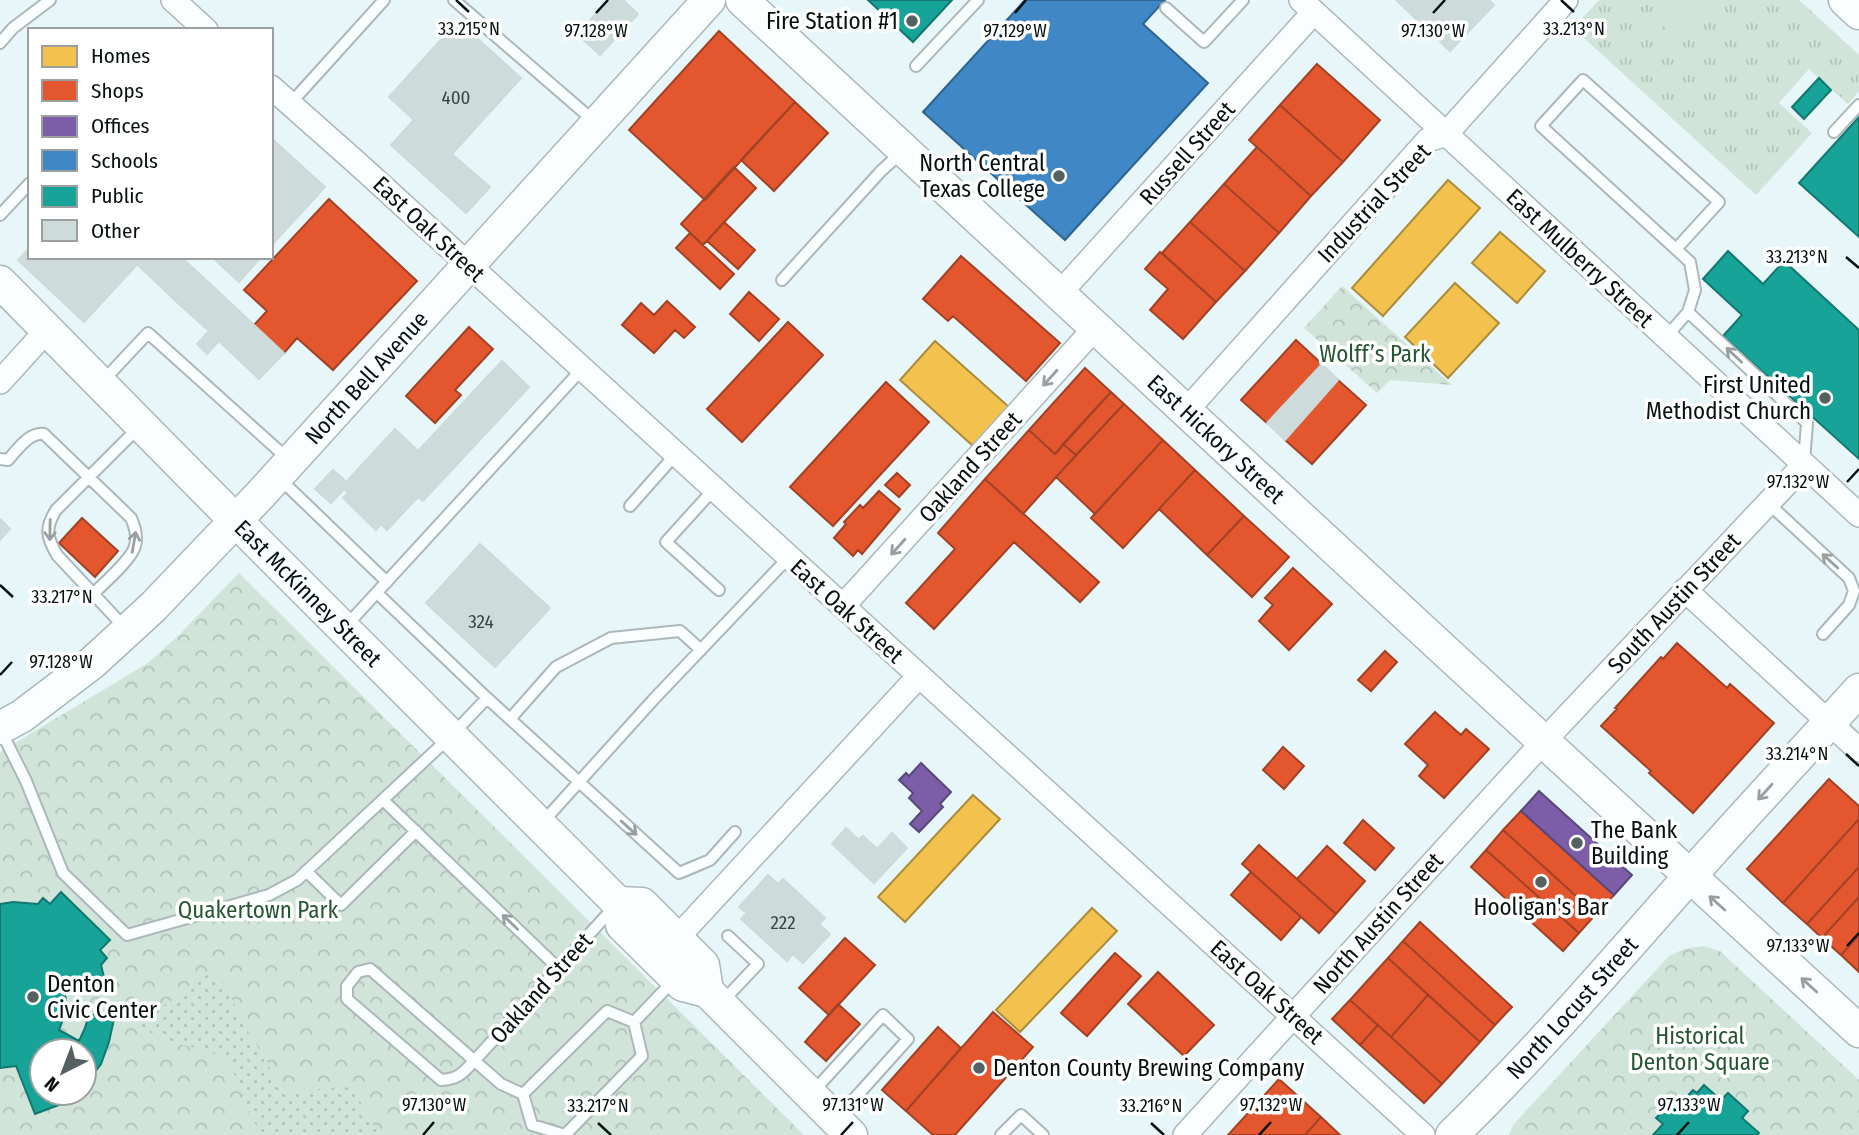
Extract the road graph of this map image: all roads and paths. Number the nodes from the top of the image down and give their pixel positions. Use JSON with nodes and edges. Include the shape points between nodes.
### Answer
{"nodes":[{"id":1,"x":50,"y":0,"type":"edge"},
{"id":2,"x":173,"y":0,"type":"edge"},
{"id":3,"x":384,"y":0,"type":"edge"},
{"id":4,"x":453,"y":0,"type":"edge"},
{"id":5,"x":709,"y":0,"type":"edge"},
{"id":6,"x":742,"y":0,"type":"edge"},
{"id":7,"x":978,"y":0,"type":"edge"},
{"id":8,"x":1243,"y":0,"type":"edge"},
{"id":9,"x":1566,"y":0,"type":"edge"},
{"id":10,"x":1845,"y":0,"type":"edge"},
{"id":11,"x":1308,"y":6,"type":"edge"},
{"id":12,"x":1166,"y":8,"type":"dead end"},
{"id":13,"x":1859,"y":13,"type":"edge"},
{"id":14,"x":204,"y":28,"type":"edge"},
{"id":15,"x":0,"y":43,"type":"edge"},
{"id":16,"x":916,"y":66,"type":"dead end"},
{"id":17,"x":273,"y":89,"type":"edge"},
{"id":18,"x":290,"y":104,"type":"junction"},
{"id":19,"x":1859,"y":105,"type":"edge"},
{"id":20,"x":597,"y":124,"type":"junction"},
{"id":21,"x":1833,"y":132,"type":"dead end"},
{"id":22,"x":1446,"y":134,"type":"junction"},
{"id":23,"x":904,"y":150,"type":"junction"},
{"id":24,"x":28,"y":185,"type":"edge"},
{"id":25,"x":0,"y":215,"type":"edge"},
{"id":26,"x":1676,"y":249,"type":"junction"},
{"id":27,"x":469,"y":265,"type":"junction"},
{"id":28,"x":782,"y":280,"type":"dead end"},
{"id":29,"x":0,"y":282,"type":"edge"},
{"id":30,"x":1059,"y":294,"type":"junction"},
{"id":31,"x":1688,"y":312,"type":"junction"},
{"id":32,"x":1096,"y":327,"type":"junction"},
{"id":33,"x":48,"y":330,"type":"junction"},
{"id":34,"x":1666,"y":337,"type":"junction"},
{"id":35,"x":582,"y":369,"type":"junction"},
{"id":36,"x":0,"y":382,"type":"edge"},
{"id":37,"x":101,"y":383,"type":"junction"},
{"id":38,"x":1186,"y":411,"type":"junction"},
{"id":39,"x":142,"y":425,"type":"junction"},
{"id":40,"x":676,"y":454,"type":"junction"},
{"id":41,"x":0,"y":459,"type":"edge"},
{"id":42,"x":1804,"y":465,"type":"junction"},
{"id":43,"x":283,"y":469,"type":"junction"},
{"id":44,"x":88,"y":477,"type":"junction"},
{"id":45,"x":714,"y":489,"type":"junction"},
{"id":46,"x":1768,"y":503,"type":"junction"},
{"id":47,"x":630,"y":506,"type":"dead end"},
{"id":48,"x":1859,"y":515,"type":"edge"},
{"id":49,"x":236,"y":521,"type":"junction"},
{"id":50,"x":789,"y":557,"type":"junction"},
{"id":51,"x":387,"y":582,"type":"junction"},
{"id":52,"x":719,"y":590,"type":"dead end"},
{"id":53,"x":1685,"y":590,"type":"junction"},
{"id":54,"x":377,"y":593,"type":"junction"},
{"id":55,"x":93,"y":594,"type":"junction"},
{"id":56,"x":843,"y":606,"type":"junction"},
{"id":57,"x":344,"y":628,"type":"junction"},
{"id":58,"x":128,"y":631,"type":"junction"},
{"id":59,"x":1823,"y":634,"type":"dead end"},
{"id":60,"x":701,"y":650,"type":"junction"},
{"id":61,"x":919,"y":676,"type":"junction"},
{"id":62,"x":1859,"y":690,"type":"edge"},
{"id":63,"x":486,"y":698,"type":"junction"},
{"id":64,"x":510,"y":719,"type":"junction"},
{"id":65,"x":1829,"y":722,"type":"junction"},
{"id":66,"x":0,"y":728,"type":"edge"},
{"id":67,"x":451,"y":736,"type":"junction"},
{"id":68,"x":1544,"y":741,"type":"junction"},
{"id":69,"x":1859,"y":750,"type":"edge"},
{"id":70,"x":578,"y":782,"type":"junction"},
{"id":71,"x":383,"y":800,"type":"junction"},
{"id":72,"x":540,"y":825,"type":"junction"},
{"id":73,"x":416,"y":831,"type":"junction"},
{"id":74,"x":736,"y":832,"type":"dead end"},
{"id":75,"x":306,"y":872,"type":"junction"},
{"id":76,"x":1689,"y":877,"type":"junction"},
{"id":77,"x":618,"y":903,"type":"junction"},
{"id":78,"x":728,"y":936,"type":"dead end"},
{"id":79,"x":677,"y":938,"type":"junction"},
{"id":80,"x":559,"y":969,"type":"junction"},
{"id":81,"x":677,"y":978,"type":"junction"},
{"id":82,"x":714,"y":997,"type":"junction"},
{"id":83,"x":1293,"y":1017,"type":"junction"},
{"id":84,"x":634,"y":1022,"type":"junction"},
{"id":85,"x":1859,"y":1031,"type":"edge"},
{"id":86,"x":475,"y":1060,"type":"junction"},
{"id":87,"x":523,"y":1094,"type":"junction"},
{"id":88,"x":810,"y":1095,"type":"junction"},
{"id":89,"x":843,"y":1127,"type":"edge"},
{"id":90,"x":1001,"y":1135,"type":"edge"},
{"id":91,"x":1043,"y":1135,"type":"edge"},
{"id":92,"x":1185,"y":1135,"type":"edge"},
{"id":93,"x":1423,"y":1135,"type":"edge"},
{"id":94,"x":1452,"y":1135,"type":"edge"}],
"edges":[{"from":1,"to":15,"type":"lane"},
{"from":2,"to":14,"type":"street"},
{"from":3,"to":18,"type":"lane"},
{"from":4,"to":20,"type":"lane"},
{"from":5,"to":20,"type":"main road","name":"North Bell Avenue"},
{"from":6,"to":23,"type":"main road","name":"East Hickory Street"},
{"from":7,"to":16,"type":"lane"},
{"from":8,"to":12,"type":"lane","via":[[1203,42]]},
{"from":9,"to":22,"type":"street","name":"Industrial Street"},
{"from":10,"to":13,"type":"main road"},
{"from":11,"to":22,"type":"street","name":"East Mulberry Street"},
{"from":11,"to":30,"type":"street","name":"Russell Street"},
{"from":17,"to":18,"type":"street","name":"East Oak Street"},
{"from":18,"to":27,"type":"street","name":"East Oak Street"},
{"from":19,"to":21,"type":"lane"},
{"from":20,"to":27,"type":"main road","name":"North Bell Avenue"},
{"from":22,"to":34,"type":"street","name":"East Mulberry Street"},
{"from":22,"to":38,"type":"street","name":"Industrial Street","via":[[1428,140]]},
{"from":23,"to":28,"type":"lane"},
{"from":23,"to":30,"type":"main road","name":"East Hickory Street"},
{"from":24,"to":25,"type":"lane"},
{"from":26,"to":26,"type":"lane","via":[[1541,125],[1583,80],[1718,202]]},
{"from":26,"to":31,"type":"lane","via":[[1690,262],[1694,281]]},
{"from":27,"to":35,"type":"street","name":"East Oak Street"},
{"from":27,"to":43,"type":"main road","name":"North Bell Avenue"},
{"from":29,"to":33,"type":"main road","name":"East McKinney Street"},
{"from":30,"to":32,"type":"main road","name":"East Hickory Street"},
{"from":31,"to":34,"type":"lane"},
{"from":42,"to":31,"type":"lane","one_way":true,"via":[[1807,423]]},
{"from":32,"to":38,"type":"main road","name":"East Hickory Street"},
{"from":32,"to":56,"type":"street","name":"Oakland Street","one_way":true},
{"from":33,"to":36,"type":"street"},
{"from":33,"to":37,"type":"main road","name":"East McKinney Street"},
{"from":34,"to":42,"type":"street","name":"East Mulberry Street"},
{"from":35,"to":40,"type":"street","name":"East Oak Street"},
{"from":35,"to":51,"type":"lane"},
{"from":37,"to":39,"type":"main road","name":"East McKinney Street"},
{"from":37,"to":43,"type":"lane","via":[[148,334]]},
{"from":38,"to":68,"type":"main road","name":"East Hickory Street"},
{"from":39,"to":44,"type":"lane"},
{"from":39,"to":49,"type":"main road","name":"East McKinney Street"},
{"from":40,"to":45,"type":"street","name":"East Oak Street"},
{"from":40,"to":47,"type":"lane"},
{"from":41,"to":44,"type":"lane","via":[[8,460],[30,437],[44,434]]},
{"from":42,"to":46,"type":"street","name":"South Austin Street"},
{"from":42,"to":48,"type":"street","name":"East Mulberry Street"},
{"from":43,"to":49,"type":"main road","name":"North Bell Avenue"},
{"from":43,"to":51,"type":"lane"},
{"from":44,"to":55,"type":"lane","one_way":true,"via":[[56,510],[47,530],[57,555]]},
{"from":55,"to":44,"type":"lane","one_way":true,"via":[[132,554],[136,529],[131,518]]},
{"from":45,"to":50,"type":"street","name":"East Oak Street"},
{"from":45,"to":52,"type":"lane","via":[[666,542]]},
{"from":46,"to":53,"type":"street","name":"South Austin Street"},
{"from":59,"to":46,"type":"lane","one_way":true,"via":[[1849,605],[1854,591],[1849,578]]},
{"from":49,"to":57,"type":"main road","name":"East McKinney Street"},
{"from":49,"to":58,"type":"main road","name":"North Bell Avenue"},
{"from":50,"to":56,"type":"street","name":"East Oak Street"},
{"from":50,"to":60,"type":"lane"},
{"from":51,"to":54,"type":"lane"},
{"from":53,"to":65,"type":"street"},
{"from":53,"to":68,"type":"street","name":"South Austin Street"},
{"from":54,"to":57,"type":"lane"},
{"from":54,"to":63,"type":"lane"},
{"from":55,"to":58,"type":"lane"},
{"from":56,"to":61,"type":"street","name":"East Oak Street"},
{"from":57,"to":67,"type":"main road","name":"East McKinney Street"},
{"from":58,"to":66,"type":"main road","name":"North Bell Avenue","via":[[92,663]]},
{"from":60,"to":64,"type":"lane","via":[[680,631],[611,638],[556,667]]},
{"from":60,"to":70,"type":"lane"},
{"from":61,"to":79,"type":"street"},
{"from":61,"to":83,"type":"street","name":"East Oak Street"},
{"from":62,"to":65,"type":"main road","name":"North Locust Street"},
{"from":63,"to":64,"type":"lane"},
{"from":63,"to":67,"type":"lane"},
{"from":64,"to":70,"type":"lane"},
{"from":65,"to":69,"type":"street"},
{"from":65,"to":76,"type":"main road","name":"North Locust Street","one_way":true},
{"from":66,"to":75,"type":"lane","via":[[63,873],[127,935],[269,895]]},
{"from":67,"to":71,"type":"lane"},
{"from":67,"to":72,"type":"main road","name":"East McKinney Street"},
{"from":68,"to":76,"type":"main road","name":"East Hickory Street"},
{"from":68,"to":83,"type":"street","name":"North Austin Street"},
{"from":70,"to":72,"type":"lane"},
{"from":70,"to":74,"type":"lane","one_way":true,"via":[[679,873],[710,860]]},
{"from":71,"to":73,"type":"lane"},
{"from":71,"to":75,"type":"lane"},
{"from":72,"to":77,"type":"main road","name":"East McKinney Street"},
{"from":73,"to":75,"type":"lane","via":[[341,905]]},
{"from":80,"to":73,"type":"lane","one_way":true},
{"from":85,"to":76,"type":"main road","name":"East Hickory Street","one_way":true},
{"from":76,"to":94,"type":"main road","name":"North Locust Street"},
{"from":77,"to":79,"type":"main road","name":"East McKinney Street","via":[[642,904]]},
{"from":77,"to":80,"type":"lane","name":"Oakland Street"},
{"from":77,"to":81,"type":"main road","name":"East McKinney Street","via":[[622,925]]},
{"from":78,"to":82,"type":"lane","via":[[758,964]]},
{"from":79,"to":82,"type":"main road","name":"East McKinney Street","via":[[703,965]]},
{"from":80,"to":86,"type":"lane","name":"Oakland Street"},
{"from":81,"to":82,"type":"main road","name":"East McKinney Street"},
{"from":81,"to":84,"type":"lane"},
{"from":82,"to":88,"type":"main road","name":"East McKinney Street"},
{"from":83,"to":92,"type":"street","name":"North Austin Street"},
{"from":83,"to":93,"type":"street","name":"East Oak Street"},
{"from":84,"to":87,"type":"lane","via":[[607,1011]]},
{"from":84,"to":87,"type":"lane","via":[[642,1056],[565,1135],[532,1125]]},
{"from":86,"to":86,"type":"lane","name":"Oakland Street","via":[[463,1074],[441,1080],[347,999],[347,986],[358,972],[370,969]]},
{"from":86,"to":87,"type":"lane","via":[[501,1084]]},
{"from":88,"to":89,"type":"main road","name":"East McKinney Street"},
{"from":88,"to":89,"type":"lane","via":[[883,1015],[908,1039]]},
{"from":90,"to":91,"type":"lane","via":[[1021,1115]]}]}
